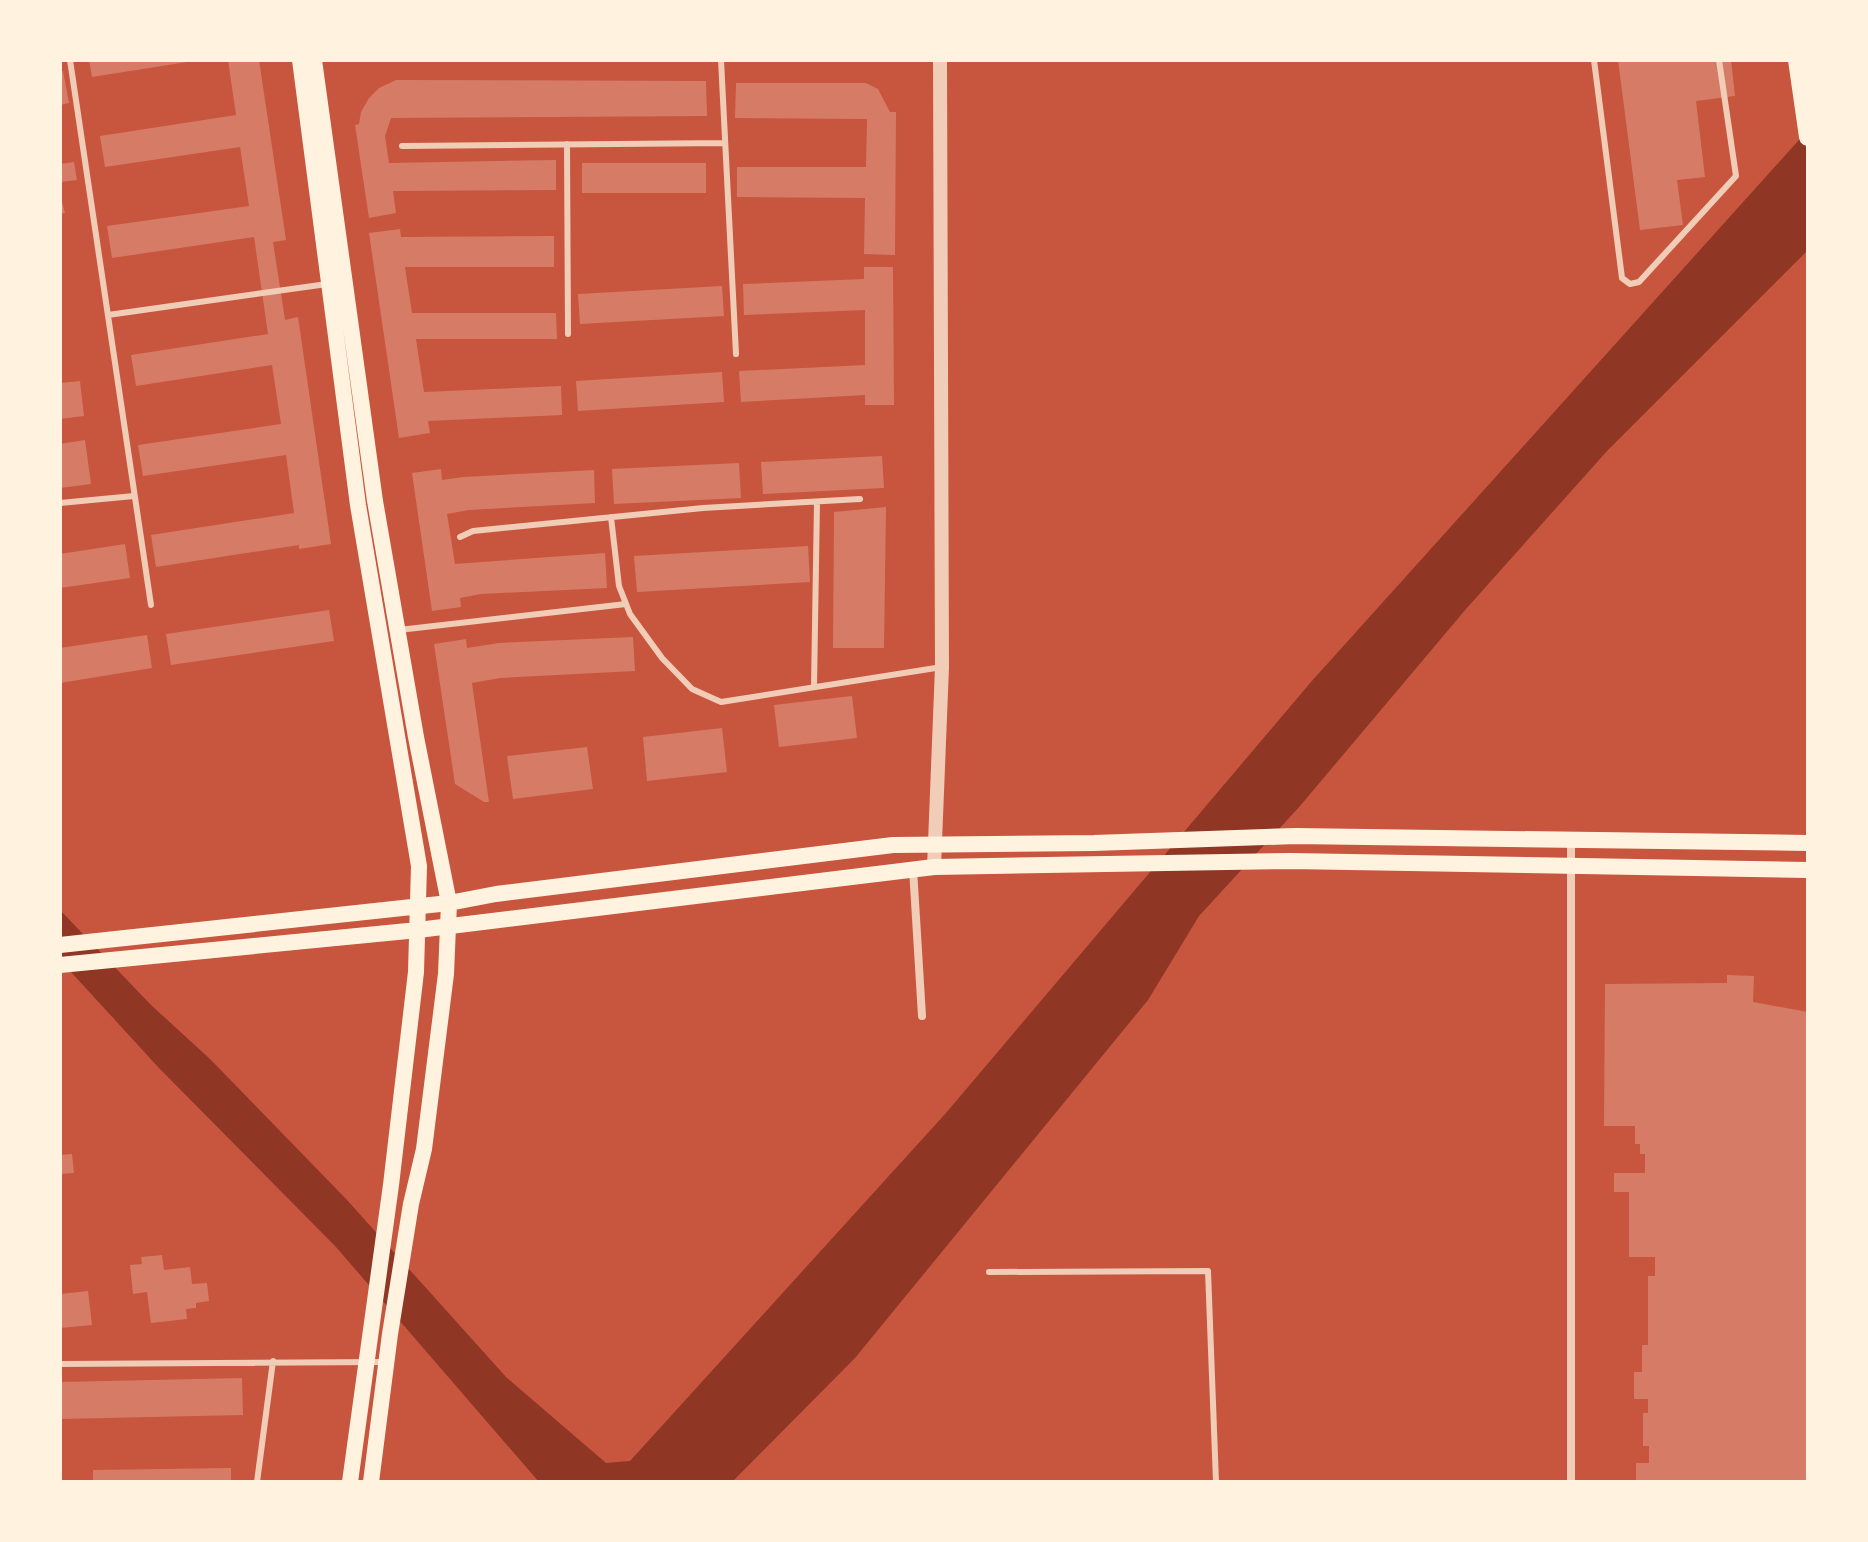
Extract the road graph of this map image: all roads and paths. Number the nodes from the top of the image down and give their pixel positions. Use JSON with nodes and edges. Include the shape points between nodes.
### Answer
{"nodes":[{"id":1,"x":70,"y":60,"type":"edge"},
{"id":2,"x":300,"y":60,"type":"edge"},
{"id":3,"x":314,"y":60,"type":"edge"},
{"id":4,"x":721,"y":60,"type":"edge"},
{"id":5,"x":940,"y":60,"type":"edge"},
{"id":6,"x":1594,"y":60,"type":"edge"},
{"id":7,"x":1719,"y":60,"type":"edge"},
{"id":8,"x":1797,"y":60,"type":"edge"},
{"id":9,"x":1808,"y":137,"type":"edge"},
{"id":10,"x":725,"y":143,"type":"junction"},
{"id":11,"x":567,"y":144,"type":"junction"},
{"id":12,"x":402,"y":146,"type":"dead end"},
{"id":13,"x":329,"y":284,"type":"junction"},
{"id":14,"x":108,"y":315,"type":"junction"},
{"id":15,"x":568,"y":334,"type":"dead end"},
{"id":16,"x":736,"y":354,"type":"dead end"},
{"id":17,"x":134,"y":496,"type":"junction"},
{"id":18,"x":860,"y":499,"type":"dead end"},
{"id":19,"x":817,"y":502,"type":"junction"},
{"id":20,"x":60,"y":503,"type":"edge"},
{"id":21,"x":611,"y":517,"type":"junction"},
{"id":22,"x":460,"y":537,"type":"dead end"},
{"id":23,"x":626,"y":604,"type":"junction"},
{"id":24,"x":151,"y":605,"type":"dead end"},
{"id":25,"x":397,"y":630,"type":"junction"},
{"id":26,"x":942,"y":667,"type":"junction"},
{"id":27,"x":814,"y":687,"type":"junction"},
{"id":28,"x":1571,"y":839,"type":"junction"},
{"id":29,"x":1808,"y":843,"type":"edge"},
{"id":30,"x":933,"y":844,"type":"junction"},
{"id":31,"x":1571,"y":866,"type":"junction"},
{"id":32,"x":934,"y":867,"type":"junction"},
{"id":33,"x":913,"y":869,"type":"junction"},
{"id":34,"x":1808,"y":870,"type":"edge"},
{"id":35,"x":449,"y":903,"type":"junction"},
{"id":36,"x":419,"y":905,"type":"junction"},
{"id":37,"x":448,"y":926,"type":"junction"},
{"id":38,"x":418,"y":930,"type":"junction"},
{"id":39,"x":60,"y":945,"type":"edge"},
{"id":40,"x":60,"y":965,"type":"edge"},
{"id":41,"x":922,"y":1016,"type":"dead end"},
{"id":42,"x":989,"y":1272,"type":"dead end"},
{"id":43,"x":273,"y":1361,"type":"junction"},
{"id":44,"x":366,"y":1362,"type":"junction"},
{"id":45,"x":386,"y":1362,"type":"junction"},
{"id":46,"x":60,"y":1364,"type":"edge"},
{"id":47,"x":257,"y":1482,"type":"edge"},
{"id":48,"x":350,"y":1482,"type":"edge"},
{"id":49,"x":371,"y":1482,"type":"edge"},
{"id":50,"x":1216,"y":1482,"type":"edge"},
{"id":51,"x":1571,"y":1482,"type":"edge"}],
"edges":[{"from":1,"to":14,"type":"lane"},
{"from":2,"to":13,"type":"main road"},
{"from":3,"to":25,"type":"main road"},
{"from":4,"to":10,"type":"lane"},
{"from":5,"to":26,"type":"street"},
{"from":6,"to":7,"type":"lane","via":[[1622,278],[1630,284],[1639,282],[1736,176]]},
{"from":8,"to":9,"type":"main road"},
{"from":10,"to":11,"type":"lane"},
{"from":10,"to":16,"type":"lane"},
{"from":11,"to":12,"type":"lane"},
{"from":11,"to":15,"type":"lane"},
{"from":13,"to":14,"type":"lane"},
{"from":13,"to":36,"type":"main road","via":[[358,505],[419,866]]},
{"from":14,"to":17,"type":"lane"},
{"from":17,"to":20,"type":"lane"},
{"from":17,"to":24,"type":"lane"},
{"from":18,"to":19,"type":"lane"},
{"from":19,"to":21,"type":"lane"},
{"from":19,"to":27,"type":"lane"},
{"from":21,"to":22,"type":"lane","via":[[473,531]]},
{"from":21,"to":23,"type":"lane"},
{"from":23,"to":25,"type":"lane"},
{"from":23,"to":27,"type":"lane","via":[[662,658],[692,689],[721,702]]},
{"from":25,"to":35,"type":"main road"},
{"from":26,"to":27,"type":"lane"},
{"from":26,"to":30,"type":"street"},
{"from":28,"to":29,"type":"main road"},
{"from":28,"to":30,"type":"main road","via":[[1295,836]]},
{"from":28,"to":31,"type":"street"},
{"from":30,"to":32,"type":"street"},
{"from":30,"to":35,"type":"main road"},
{"from":31,"to":32,"type":"main road","via":[[1291,861]]},
{"from":31,"to":34,"type":"main road"},
{"from":31,"to":51,"type":"street"},
{"from":32,"to":33,"type":"main road"},
{"from":33,"to":37,"type":"main road"},
{"from":33,"to":41,"type":"street"},
{"from":35,"to":36,"type":"main road"},
{"from":35,"to":37,"type":"main road"},
{"from":36,"to":38,"type":"main road"},
{"from":36,"to":39,"type":"main road"},
{"from":37,"to":38,"type":"main road"},
{"from":37,"to":45,"type":"main road","via":[[424,1149]]},
{"from":38,"to":40,"type":"main road"},
{"from":38,"to":44,"type":"main road"},
{"from":42,"to":50,"type":"lane","via":[[1208,1271]]},
{"from":43,"to":44,"type":"lane"},
{"from":43,"to":46,"type":"lane"},
{"from":43,"to":47,"type":"lane"},
{"from":44,"to":45,"type":"lane"},
{"from":44,"to":48,"type":"main road"},
{"from":45,"to":49,"type":"main road"}]}
